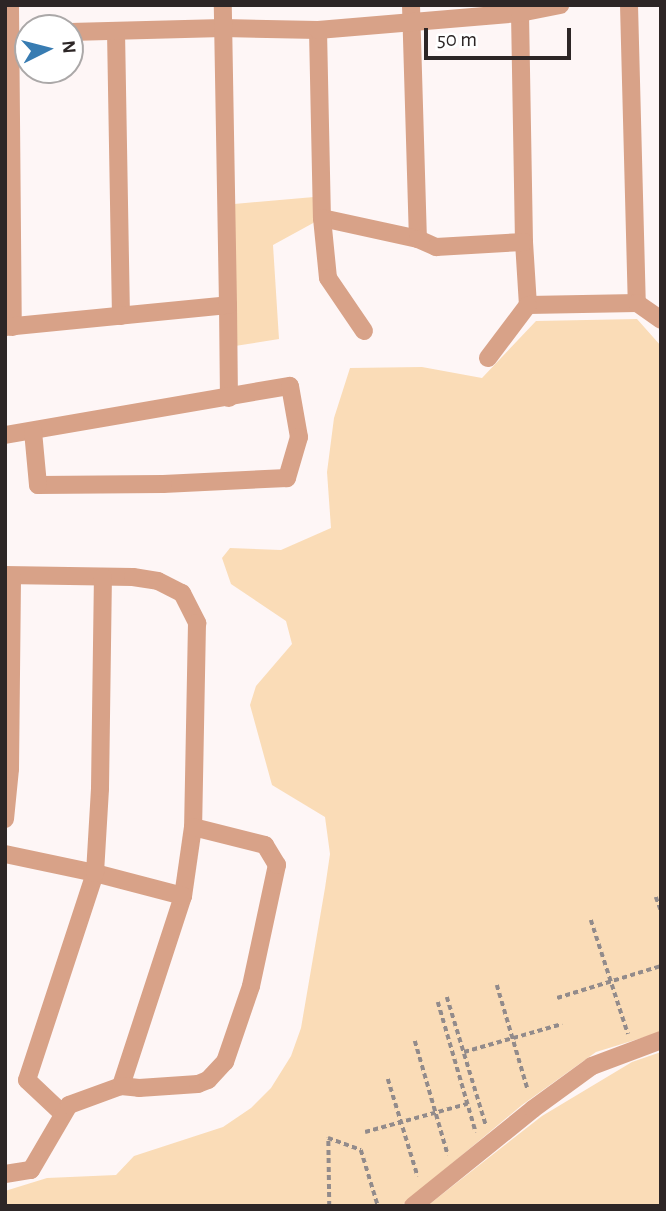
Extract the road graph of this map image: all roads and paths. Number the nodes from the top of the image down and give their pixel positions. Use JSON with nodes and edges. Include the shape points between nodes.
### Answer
{"nodes":[{"id":1,"x":9,"y":5,"type":"edge"},
{"id":2,"x":223,"y":5,"type":"edge"},
{"id":3,"x":411,"y":5,"type":"edge"},
{"id":4,"x":560,"y":5,"type":"edge"},
{"id":5,"x":629,"y":5,"type":"edge"},
{"id":6,"x":520,"y":13,"type":"junction"},
{"id":7,"x":411,"y":24,"type":"junction"},
{"id":8,"x":223,"y":28,"type":"junction"},
{"id":9,"x":318,"y":30,"type":"junction"},
{"id":10,"x":116,"y":31,"type":"junction"},
{"id":11,"x":84,"y":32,"type":"edge"},
{"id":12,"x":14,"y":33,"type":"edge"},
{"id":13,"x":323,"y":218,"type":"junction"},
{"id":14,"x":418,"y":239,"type":"junction"},
{"id":15,"x":524,"y":242,"type":"junction"},
{"id":16,"x":637,"y":303,"type":"junction"},
{"id":17,"x":228,"y":305,"type":"junction"},
{"id":18,"x":528,"y":305,"type":"junction"},
{"id":19,"x":121,"y":316,"type":"junction"},
{"id":20,"x":661,"y":320,"type":"edge"},
{"id":21,"x":9,"y":327,"type":"edge"},
{"id":22,"x":364,"y":331,"type":"dead end"},
{"id":23,"x":488,"y":358,"type":"dead end"},
{"id":24,"x":229,"y":398,"type":"junction"},
{"id":25,"x":33,"y":431,"type":"junction"},
{"id":26,"x":5,"y":435,"type":"edge"},
{"id":27,"x":9,"y":575,"type":"edge"},
{"id":28,"x":103,"y":576,"type":"junction"},
{"id":29,"x":5,"y":819,"type":"edge"},
{"id":30,"x":193,"y":827,"type":"junction"},
{"id":31,"x":5,"y":854,"type":"edge"},
{"id":32,"x":95,"y":873,"type":"junction"},
{"id":33,"x":183,"y":896,"type":"junction"},
{"id":34,"x":656,"y":897,"type":"dead end"},
{"id":35,"x":661,"y":911,"type":"edge"},
{"id":36,"x":591,"y":920,"type":"dead end"},
{"id":37,"x":661,"y":966,"type":"edge"},
{"id":38,"x":612,"y":983,"type":"junction"},
{"id":39,"x":497,"y":985,"type":"dead end"},
{"id":40,"x":447,"y":997,"type":"dead end"},
{"id":41,"x":557,"y":998,"type":"dead end"},
{"id":42,"x":438,"y":1002,"type":"dead end"},
{"id":43,"x":562,"y":1024,"type":"dead end"},
{"id":44,"x":513,"y":1038,"type":"junction"},
{"id":45,"x":661,"y":1040,"type":"edge"},
{"id":46,"x":415,"y":1041,"type":"dead end"},
{"id":47,"x":634,"y":1049,"type":"junction"},
{"id":48,"x":464,"y":1052,"type":"junction"},
{"id":49,"x":388,"y":1079,"type":"dead end"},
{"id":50,"x":121,"y":1086,"type":"junction"},
{"id":51,"x":467,"y":1104,"type":"junction"},
{"id":52,"x":533,"y":1109,"type":"junction"},
{"id":53,"x":435,"y":1112,"type":"junction"},
{"id":54,"x":62,"y":1113,"type":"junction"},
{"id":55,"x":401,"y":1122,"type":"junction"},
{"id":56,"x":365,"y":1132,"type":"dead end"},
{"id":57,"x":486,"y":1148,"type":"junction"},
{"id":58,"x":5,"y":1174,"type":"edge"},
{"id":59,"x":453,"y":1174,"type":"junction"},
{"id":60,"x":419,"y":1201,"type":"edge"},
{"id":61,"x":328,"y":1206,"type":"edge"},
{"id":62,"x":378,"y":1206,"type":"edge"}],
"edges":[{"from":1,"to":12,"type":"street"},
{"from":2,"to":8,"type":"street"},
{"from":3,"to":7,"type":"street"},
{"from":4,"to":6,"type":"street"},
{"from":5,"to":16,"type":"street"},
{"from":6,"to":7,"type":"street"},
{"from":6,"to":15,"type":"street"},
{"from":7,"to":9,"type":"street"},
{"from":7,"to":14,"type":"street"},
{"from":8,"to":9,"type":"street"},
{"from":8,"to":10,"type":"street"},
{"from":8,"to":17,"type":"street"},
{"from":9,"to":13,"type":"street"},
{"from":10,"to":11,"type":"street"},
{"from":10,"to":19,"type":"street"},
{"from":12,"to":21,"type":"street"},
{"from":13,"to":14,"type":"street"},
{"from":13,"to":22,"type":"street","via":[[328,278]]},
{"from":14,"to":15,"type":"street","via":[[436,247]]},
{"from":15,"to":18,"type":"street"},
{"from":16,"to":18,"type":"street"},
{"from":16,"to":20,"type":"street"},
{"from":17,"to":19,"type":"street"},
{"from":17,"to":24,"type":"street"},
{"from":18,"to":23,"type":"street"},
{"from":19,"to":21,"type":"street"},
{"from":24,"to":25,"type":"street"},
{"from":24,"to":25,"type":"street","via":[[290,386],[299,437],[286,478],[38,485]]},
{"from":25,"to":26,"type":"street"},
{"from":27,"to":28,"type":"street"},
{"from":27,"to":29,"type":"street","via":[[10,769]]},
{"from":28,"to":30,"type":"street","via":[[158,581],[182,593],[197,623]]},
{"from":28,"to":32,"type":"street"},
{"from":30,"to":33,"type":"street"},
{"from":30,"to":50,"type":"street","via":[[265,845],[278,865],[251,986],[230,1051],[208,1080],[188,1086]]},
{"from":31,"to":32,"type":"street"},
{"from":32,"to":33,"type":"street"},
{"from":32,"to":54,"type":"street","via":[[27,1080]]},
{"from":33,"to":50,"type":"street"},
{"from":34,"to":35,"type":"path"},
{"from":36,"to":38,"type":"path"},
{"from":37,"to":38,"type":"path"},
{"from":38,"to":41,"type":"path"},
{"from":38,"to":47,"type":"path"},
{"from":39,"to":44,"type":"path"},
{"from":40,"to":48,"type":"path"},
{"from":42,"to":51,"type":"path"},
{"from":43,"to":44,"type":"path"},
{"from":44,"to":48,"type":"path"},
{"from":44,"to":52,"type":"path"},
{"from":45,"to":47,"type":"street"},
{"from":46,"to":53,"type":"path"},
{"from":47,"to":52,"type":"street","via":[[592,1066]]},
{"from":48,"to":57,"type":"path"},
{"from":49,"to":55,"type":"path"},
{"from":50,"to":54,"type":"street","via":[[69,1105]]},
{"from":51,"to":53,"type":"path"},
{"from":51,"to":57,"type":"path"},
{"from":52,"to":57,"type":"street"},
{"from":53,"to":55,"type":"path"},
{"from":53,"to":59,"type":"path"},
{"from":54,"to":58,"type":"street","via":[[31,1170]]},
{"from":55,"to":56,"type":"path"},
{"from":55,"to":60,"type":"path"},
{"from":57,"to":59,"type":"street"},
{"from":59,"to":60,"type":"street"},
{"from":61,"to":62,"type":"path","via":[[328,1138],[361,1150]]}]}
